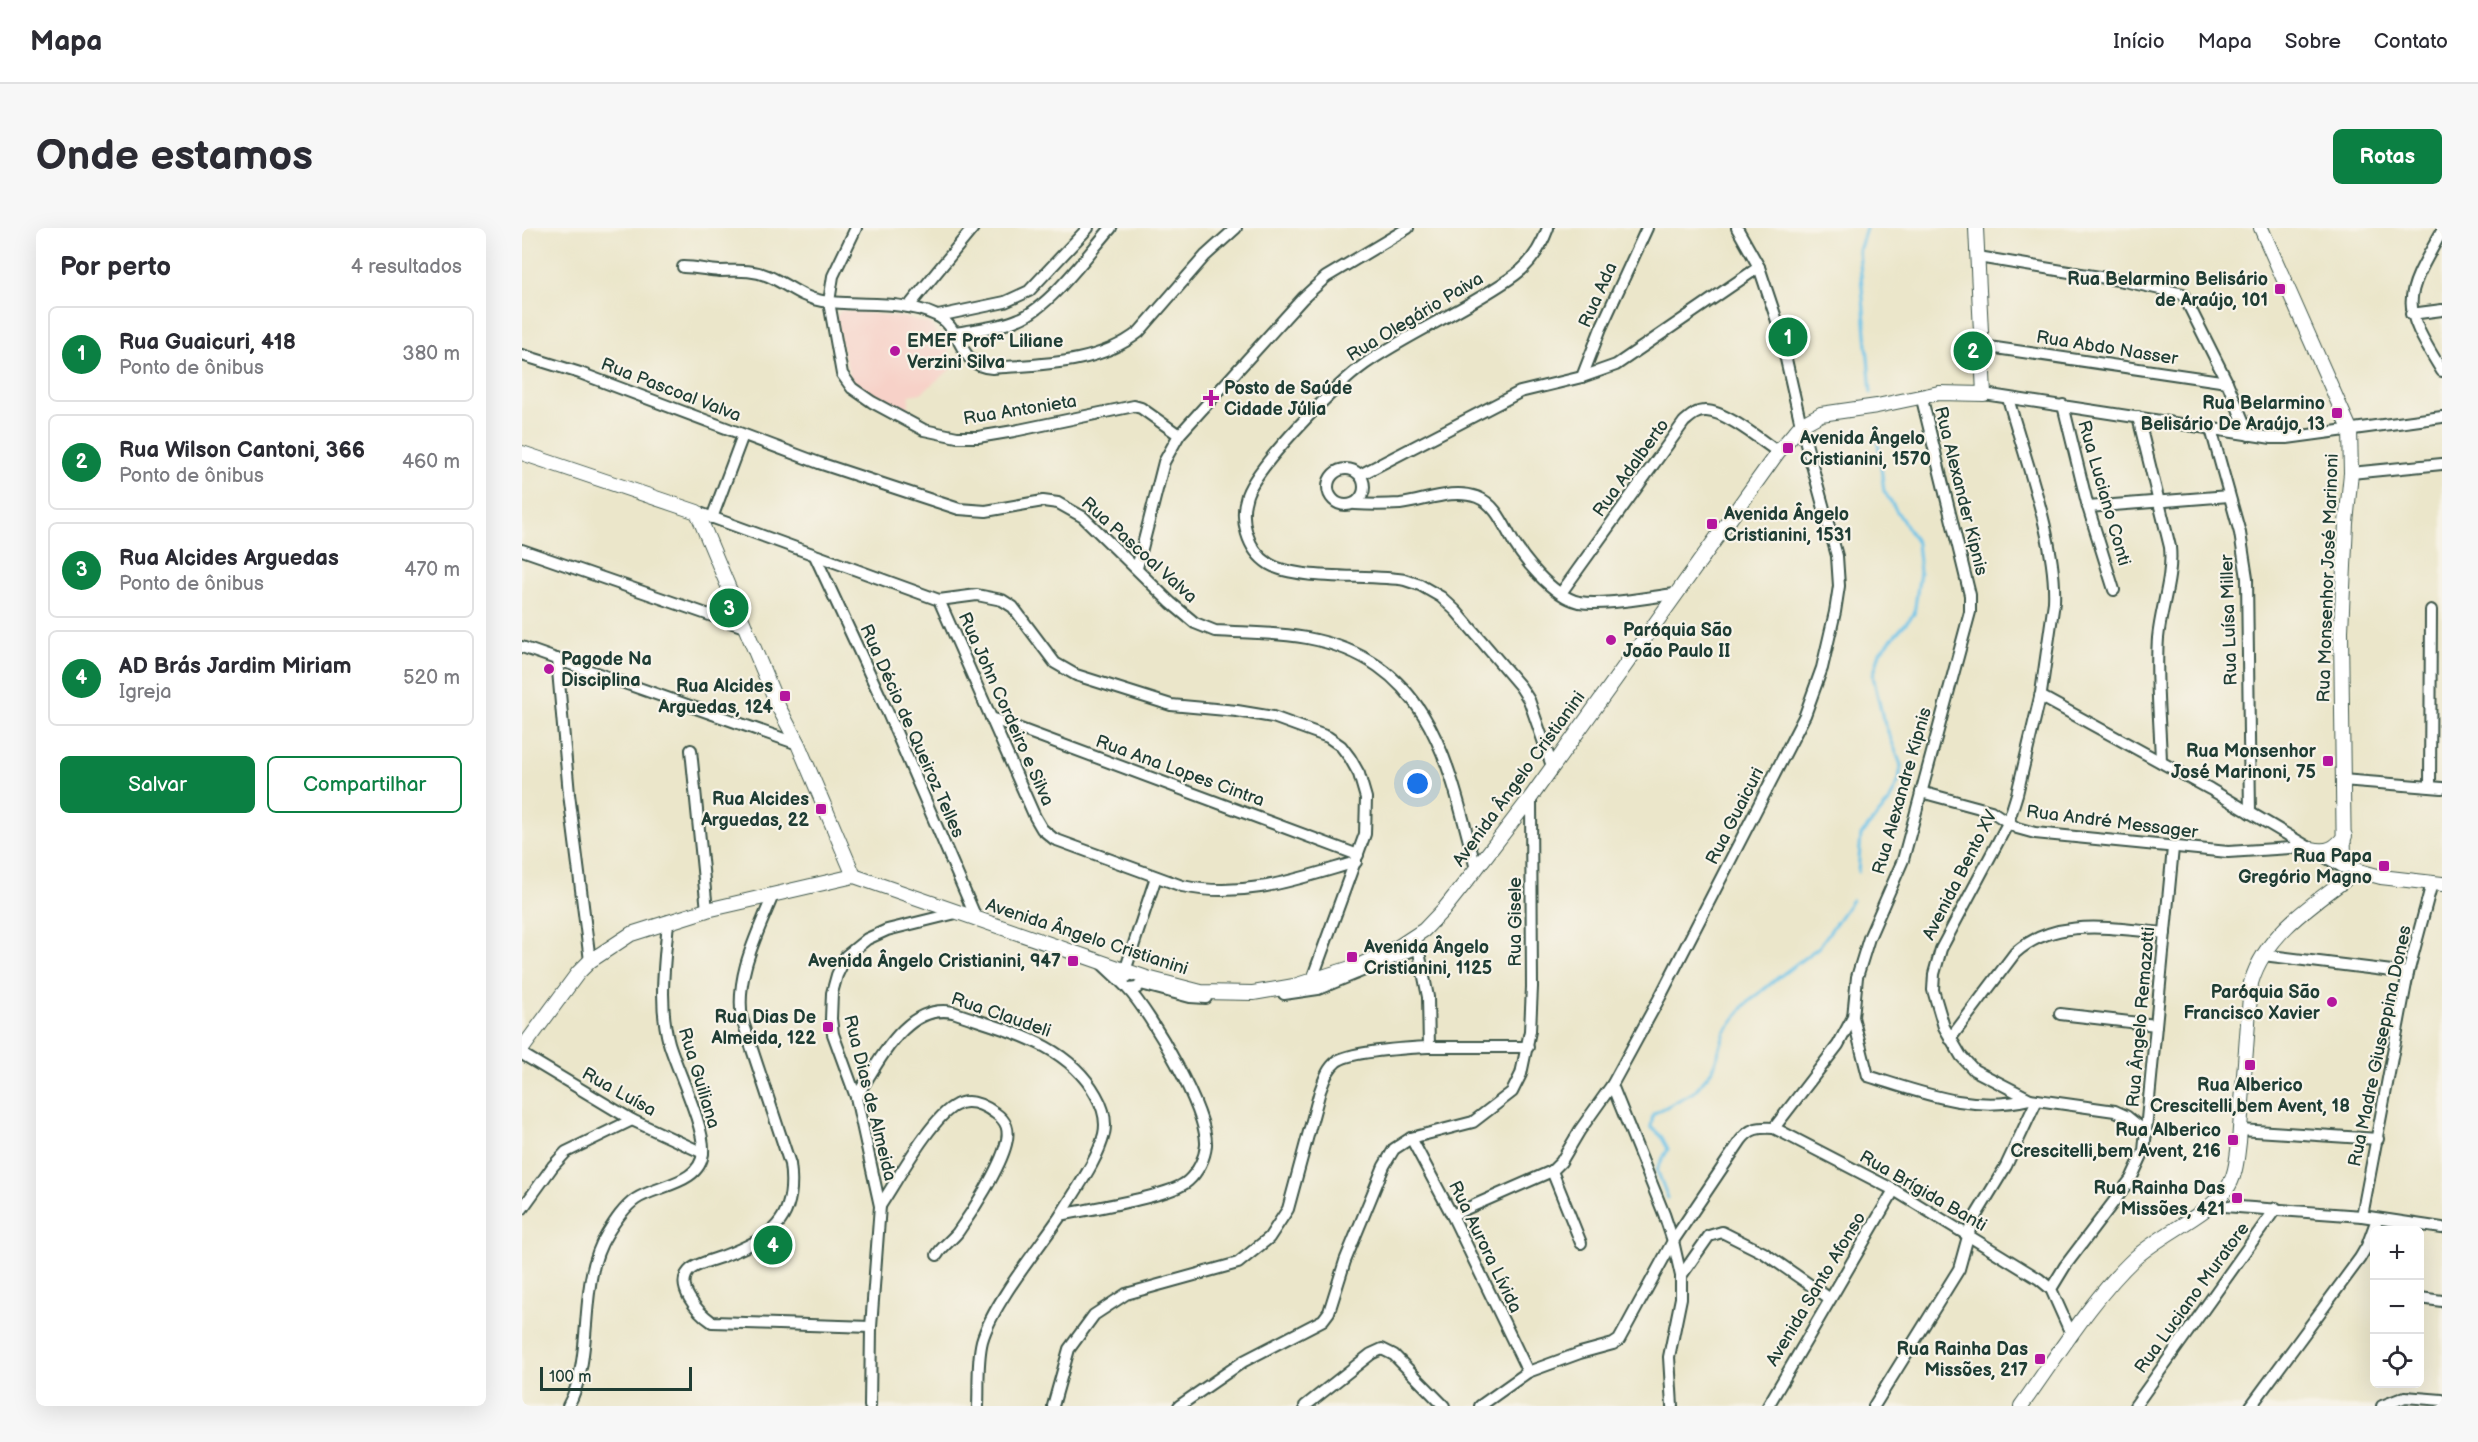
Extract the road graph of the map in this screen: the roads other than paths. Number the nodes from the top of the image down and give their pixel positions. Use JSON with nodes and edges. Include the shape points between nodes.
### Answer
{"nodes":[{"id":1,"x":856,"y":228,"type":"edge"},
{"id":2,"x":973,"y":228,"type":"edge"},
{"id":3,"x":1088,"y":228,"type":"edge"},
{"id":4,"x":1111,"y":228,"type":"edge"},
{"id":5,"x":1236,"y":228,"type":"edge"},
{"id":6,"x":1408,"y":228,"type":"edge"},
{"id":7,"x":1548,"y":228,"type":"edge"},
{"id":8,"x":1647,"y":228,"type":"edge"},
{"id":9,"x":1737,"y":228,"type":"edge"},
{"id":10,"x":1976,"y":228,"type":"edge"},
{"id":11,"x":2261,"y":228,"type":"edge"},
{"id":12,"x":2442,"y":231,"type":"edge"},
{"id":13,"x":1978,"y":257,"type":"junction"},
{"id":14,"x":683,"y":267,"type":"dead end"},
{"id":15,"x":1759,"y":267,"type":"junction"},
{"id":16,"x":829,"y":302,"type":"junction"},
{"id":17,"x":909,"y":306,"type":"junction"},
{"id":18,"x":2442,"y":310,"type":"edge"},
{"id":19,"x":2411,"y":314,"type":"junction"},
{"id":20,"x":938,"y":316,"type":"junction"},
{"id":21,"x":955,"y":333,"type":"junction"},
{"id":22,"x":1982,"y":346,"type":"junction"},
{"id":23,"x":522,"y":355,"type":"edge"},
{"id":24,"x":2442,"y":371,"type":"edge"},
{"id":25,"x":1582,"y":377,"type":"junction"},
{"id":26,"x":2227,"y":382,"type":"junction"},
{"id":27,"x":1984,"y":394,"type":"junction"},
{"id":28,"x":1921,"y":395,"type":"junction"},
{"id":29,"x":2008,"y":398,"type":"junction"},
{"id":30,"x":2062,"y":405,"type":"junction"},
{"id":31,"x":2138,"y":417,"type":"junction"},
{"id":32,"x":2442,"y":417,"type":"edge"},
{"id":33,"x":1800,"y":425,"type":"junction"},
{"id":34,"x":2211,"y":429,"type":"junction"},
{"id":35,"x":2350,"y":429,"type":"junction"},
{"id":36,"x":743,"y":435,"type":"junction"},
{"id":37,"x":1179,"y":435,"type":"junction"},
{"id":38,"x":2248,"y":435,"type":"junction"},
{"id":39,"x":1778,"y":452,"type":"junction"},
{"id":40,"x":522,"y":453,"type":"edge"},
{"id":41,"x":2442,"y":464,"type":"edge"},
{"id":42,"x":2351,"y":473,"type":"junction"},
{"id":43,"x":1360,"y":476,"type":"junction"},
{"id":44,"x":2229,"y":496,"type":"junction"},
{"id":45,"x":2158,"y":502,"type":"junction"},
{"id":46,"x":1355,"y":504,"type":"junction"},
{"id":47,"x":2088,"y":507,"type":"junction"},
{"id":48,"x":697,"y":512,"type":"junction"},
{"id":49,"x":712,"y":518,"type":"junction"},
{"id":50,"x":522,"y":549,"type":"edge"},
{"id":51,"x":815,"y":556,"type":"junction"},
{"id":52,"x":1137,"y":568,"type":"junction"},
{"id":53,"x":2114,"y":590,"type":"dead end"},
{"id":54,"x":1561,"y":594,"type":"junction"},
{"id":55,"x":1675,"y":594,"type":"junction"},
{"id":56,"x":1970,"y":595,"type":"joint"},
{"id":57,"x":939,"y":600,"type":"junction"},
{"id":58,"x":2431,"y":610,"type":"dead end"},
{"id":59,"x":747,"y":628,"type":"junction"},
{"id":60,"x":522,"y":647,"type":"edge"},
{"id":61,"x":557,"y":658,"type":"junction"},
{"id":62,"x":2040,"y":696,"type":"junction"},
{"id":63,"x":991,"y":718,"type":"junction"},
{"id":64,"x":798,"y":744,"type":"junction"},
{"id":65,"x":691,"y":750,"type":"dead end"},
{"id":66,"x":2161,"y":762,"type":"junction"},
{"id":67,"x":1552,"y":766,"type":"junction"},
{"id":68,"x":2343,"y":780,"type":"junction"},
{"id":69,"x":2430,"y":786,"type":"junction"},
{"id":70,"x":2442,"y":788,"type":"edge"},
{"id":71,"x":1921,"y":792,"type":"junction"},
{"id":72,"x":1531,"y":797,"type":"junction"},
{"id":73,"x":2250,"y":813,"type":"junction"},
{"id":74,"x":2007,"y":823,"type":"junction"},
{"id":75,"x":2344,"y":836,"type":"junction"},
{"id":76,"x":2173,"y":848,"type":"junction"},
{"id":77,"x":2314,"y":850,"type":"junction"},
{"id":78,"x":1357,"y":858,"type":"junction"},
{"id":79,"x":1476,"y":869,"type":"junction"},
{"id":80,"x":2346,"y":872,"type":"junction"},
{"id":81,"x":854,"y":876,"type":"junction"},
{"id":82,"x":1156,"y":877,"type":"junction"},
{"id":83,"x":2437,"y":883,"type":"edge"},
{"id":84,"x":772,"y":895,"type":"junction"},
{"id":85,"x":707,"y":910,"type":"junction"},
{"id":86,"x":956,"y":913,"type":"junction"},
{"id":87,"x":977,"y":920,"type":"junction"},
{"id":88,"x":668,"y":921,"type":"junction"},
{"id":89,"x":2165,"y":933,"type":"junction"},
{"id":90,"x":1417,"y":942,"type":"junction"},
{"id":91,"x":2263,"y":955,"type":"junction"},
{"id":92,"x":590,"y":961,"type":"junction"},
{"id":93,"x":1099,"y":961,"type":"junction"},
{"id":94,"x":1125,"y":971,"type":"junction"},
{"id":95,"x":2408,"y":973,"type":"junction"},
{"id":96,"x":1311,"y":982,"type":"junction"},
{"id":97,"x":1129,"y":989,"type":"junction"},
{"id":98,"x":2060,"y":1014,"type":"dead end"},
{"id":99,"x":1853,"y":1017,"type":"junction"},
{"id":100,"x":2156,"y":1025,"type":"junction"},
{"id":101,"x":1950,"y":1039,"type":"junction"},
{"id":102,"x":1429,"y":1047,"type":"junction"},
{"id":103,"x":1528,"y":1047,"type":"junction"},
{"id":104,"x":522,"y":1049,"type":"edge"},
{"id":105,"x":522,"y":1054,"type":"edge"},
{"id":106,"x":1612,"y":1085,"type":"junction"},
{"id":107,"x":856,"y":1097,"type":"junction"},
{"id":108,"x":2034,"y":1099,"type":"junction"},
{"id":109,"x":632,"y":1120,"type":"junction"},
{"id":110,"x":1774,"y":1128,"type":"junction"},
{"id":111,"x":2240,"y":1130,"type":"junction"},
{"id":112,"x":2147,"y":1133,"type":"junction"},
{"id":113,"x":1411,"y":1138,"type":"junction"},
{"id":114,"x":2378,"y":1139,"type":"junction"},
{"id":115,"x":703,"y":1153,"type":"junction"},
{"id":116,"x":1552,"y":1171,"type":"junction"},
{"id":117,"x":1894,"y":1190,"type":"junction"},
{"id":118,"x":2211,"y":1205,"type":"junction"},
{"id":119,"x":880,"y":1206,"type":"junction"},
{"id":120,"x":522,"y":1209,"type":"edge"},
{"id":121,"x":2276,"y":1209,"type":"junction"},
{"id":122,"x":1061,"y":1215,"type":"junction"},
{"id":123,"x":1452,"y":1215,"type":"junction"},
{"id":124,"x":2362,"y":1216,"type":"junction"},
{"id":125,"x":2377,"y":1219,"type":"junction"},
{"id":126,"x":2442,"y":1228,"type":"edge"},
{"id":127,"x":1968,"y":1235,"type":"junction"},
{"id":128,"x":1673,"y":1241,"type":"junction"},
{"id":129,"x":1581,"y":1244,"type":"dead end"},
{"id":130,"x":937,"y":1256,"type":"dead end"},
{"id":131,"x":1681,"y":1276,"type":"junction"},
{"id":132,"x":2051,"y":1289,"type":"junction"},
{"id":133,"x":1829,"y":1298,"type":"junction"},
{"id":134,"x":2424,"y":1299,"type":"edge"},
{"id":135,"x":2442,"y":1301,"type":"edge"},
{"id":136,"x":871,"y":1327,"type":"junction"},
{"id":137,"x":2072,"y":1336,"type":"junction"},
{"id":138,"x":1528,"y":1372,"type":"junction"},
{"id":139,"x":2442,"y":1400,"type":"edge"},
{"id":140,"x":1671,"y":1403,"type":"edge"},
{"id":141,"x":568,"y":1406,"type":"edge"},
{"id":142,"x":870,"y":1406,"type":"edge"},
{"id":143,"x":978,"y":1406,"type":"edge"},
{"id":144,"x":1053,"y":1406,"type":"edge"},
{"id":145,"x":1179,"y":1406,"type":"edge"},
{"id":146,"x":1305,"y":1406,"type":"edge"},
{"id":147,"x":1444,"y":1406,"type":"edge"},
{"id":148,"x":1480,"y":1406,"type":"edge"},
{"id":149,"x":1683,"y":1406,"type":"edge"},
{"id":150,"x":1768,"y":1406,"type":"edge"},
{"id":151,"x":1874,"y":1406,"type":"edge"},
{"id":152,"x":2021,"y":1406,"type":"edge"},
{"id":153,"x":2134,"y":1406,"type":"edge"},
{"id":154,"x":2252,"y":1406,"type":"edge"},
{"id":155,"x":2382,"y":1406,"type":"edge"}],
"edges":[{"from":1,"to":16,"type":"street","name":"Rua Antonieta","via":[[833,276]]},
{"from":2,"to":17,"type":"street"},
{"from":3,"to":20,"type":"street","via":[[1029,291],[1005,302]]},
{"from":4,"to":21,"type":"street","via":[[1035,310],[1004,324]]},
{"from":5,"to":21,"type":"street","via":[[1205,256],[1138,332],[1100,354],[981,368],[971,362]]},
{"from":6,"to":37,"type":"street","via":[[1326,277]]},
{"from":7,"to":67,"type":"street","name":"Rua Olegário Paiva","via":[[1536,255],[1515,275],[1367,363],[1336,388],[1252,483],[1244,518],[1252,546],[1263,559],[1281,569],[1397,579],[1420,585],[1441,597],[1520,686]]},
{"from":8,"to":25,"type":"street","name":"Rua Ada"},
{"from":9,"to":15,"type":"street","name":"Rua Guaicuri"},
{"from":10,"to":13,"type":"street"},
{"from":11,"to":35,"type":"street"},
{"from":12,"to":19,"type":"street","via":[[2416,279]]},
{"from":13,"to":22,"type":"street"},
{"from":13,"to":26,"type":"street","via":[[2183,294]]},
{"from":14,"to":16,"type":"street","via":[[745,269],[769,276],[806,297]]},
{"from":15,"to":25,"type":"street","via":[[1628,359]]},
{"from":15,"to":33,"type":"street","name":"Rua Guaicuri","via":[[1778,324]]},
{"from":16,"to":17,"type":"street"},
{"from":16,"to":37,"type":"street","name":"Rua Antonieta","via":[[838,364],[846,382],[872,402],[924,430],[978,437],[1134,406]]},
{"from":17,"to":20,"type":"street"},
{"from":18,"to":19,"type":"street"},
{"from":19,"to":24,"type":"street"},
{"from":20,"to":21,"type":"street"},
{"from":22,"to":26,"type":"street","name":"Rua Abdo Nasser"},
{"from":22,"to":27,"type":"street"},
{"from":23,"to":36,"type":"street","name":"Rua Pascoal Valva"},
{"from":25,"to":43,"type":"street","via":[[1520,392]]},
{"from":26,"to":38,"type":"street"},
{"from":27,"to":28,"type":"street"},
{"from":27,"to":29,"type":"street"},
{"from":28,"to":33,"type":"street","via":[[1821,414]]},
{"from":28,"to":56,"type":"street","name":"Rua Alexander Kipnis"},
{"from":29,"to":30,"type":"street"},
{"from":29,"to":62,"type":"street","name":"Avenida Bento XV","via":[[2044,526],[2055,587]]},
{"from":30,"to":31,"type":"street"},
{"from":30,"to":47,"type":"street","name":"Rua Luciano Conti"},
{"from":31,"to":34,"type":"street"},
{"from":31,"to":45,"type":"street"},
{"from":32,"to":35,"type":"street"},
{"from":33,"to":39,"type":"street","name":"Avenida Ângelo Cristianini"},
{"from":33,"to":106,"type":"street","name":"Rua Guaicuri","via":[[1839,573],[1822,668],[1805,715]]},
{"from":34,"to":38,"type":"street"},
{"from":34,"to":44,"type":"street","name":"Rua Luísa Miller"},
{"from":35,"to":38,"type":"street","via":[[2287,438]]},
{"from":35,"to":42,"type":"street","name":"Rua Monsenhor José Marinoni"},
{"from":36,"to":49,"type":"street"},
{"from":36,"to":52,"type":"street","name":"Rua Pascoal Valva","via":[[958,509],[1058,503],[1083,517]]},
{"from":37,"to":52,"type":"street","via":[[1164,462]]},
{"from":39,"to":54,"type":"street","name":"Rua Adalberto","via":[[1716,413],[1693,414]]},
{"from":39,"to":55,"type":"street","name":"Avenida Ângelo Cristianini"},
{"from":40,"to":48,"type":"street"},
{"from":41,"to":42,"type":"street"},
{"from":42,"to":68,"type":"street","name":"Rua Monsenhor José Marinoni","via":[[2342,591]]},
{"from":43,"to":46,"type":"street","via":[[1364,494]]},
{"from":43,"to":46,"type":"street","via":[[1351,470],[1341,470],[1332,476],[1328,486],[1330,496],[1338,504]]},
{"from":44,"to":45,"type":"street"},
{"from":44,"to":73,"type":"street","name":"Rua Luísa Miller","via":[[2247,578]]},
{"from":45,"to":47,"type":"street"},
{"from":45,"to":66,"type":"street","via":[[2171,560],[2157,658]]},
{"from":46,"to":54,"type":"street","via":[[1401,504],[1462,494],[1484,500],[1529,563]]},
{"from":47,"to":53,"type":"street","name":"Rua Luciano Conti"},
{"from":48,"to":49,"type":"street","name":"Rua John Cordeiro e Silva"},
{"from":48,"to":59,"type":"street"},
{"from":49,"to":51,"type":"street","name":"Rua John Cordeiro e Silva"},
{"from":50,"to":59,"type":"street"},
{"from":51,"to":57,"type":"street","name":"Rua John Cordeiro e Silva"},
{"from":51,"to":87,"type":"street","name":"Rua Décio de Queiroz Telles"},
{"from":52,"to":79,"type":"street","name":"Rua Pascoal Valva","via":[[1171,603],[1205,628],[1310,638],[1367,658],[1395,678],[1433,730],[1454,782]]},
{"from":54,"to":55,"type":"street","via":[[1587,602]]},
{"from":55,"to":67,"type":"street","name":"Avenida Ângelo Cristianini"},
{"from":56,"to":71,"type":"street","name":"Rua Alexandre Kipnis","via":[[1966,631]]},
{"from":57,"to":63,"type":"street","name":"Rua John Cordeiro e Silva"},
{"from":57,"to":78,"type":"street","via":[[977,595],[1002,600],[1013,607],[1056,663],[1076,675],[1163,703],[1273,717],[1328,737],[1350,758],[1366,798],[1365,834]]},
{"from":58,"to":69,"type":"street"},
{"from":59,"to":64,"type":"street"},
{"from":60,"to":61,"type":"street"},
{"from":61,"to":64,"type":"street"},
{"from":61,"to":92,"type":"street"},
{"from":62,"to":66,"type":"street"},
{"from":62,"to":74,"type":"street","name":"Avenida Bento XV"},
{"from":63,"to":78,"type":"street","name":"Rua Ana Lopes Cintra"},
{"from":63,"to":82,"type":"street","name":"Rua John Cordeiro e Silva","via":[[1035,817],[1048,834],[1069,846]]},
{"from":64,"to":81,"type":"street"},
{"from":65,"to":85,"type":"street"},
{"from":66,"to":73,"type":"street"},
{"from":67,"to":72,"type":"street","name":"Avenida Ângelo Cristianini"},
{"from":68,"to":69,"type":"street"},
{"from":68,"to":75,"type":"street","name":"Rua Monsenhor José Marinoni"},
{"from":69,"to":70,"type":"street"},
{"from":71,"to":74,"type":"street","name":"Rua André Messager","via":[[1991,811]]},
{"from":71,"to":99,"type":"street","name":"Rua Alexandre Kipnis","via":[[1903,860],[1869,938],[1857,977]]},
{"from":72,"to":79,"type":"street","name":"Avenida Ângelo Cristianini"},
{"from":72,"to":103,"type":"street","name":"Rua Gisele","via":[[1533,956]]},
{"from":73,"to":77,"type":"street"},
{"from":74,"to":76,"type":"street","name":"Rua André Messager","via":[[2035,833]]},
{"from":74,"to":101,"type":"street","name":"Avenida Bento XV","via":[[1936,962],[1933,990]]},
{"from":75,"to":77,"type":"street","via":[[2332,849]]},
{"from":75,"to":80,"type":"street","name":"Rua Monsenhor José Marinoni"},
{"from":76,"to":77,"type":"street","name":"Rua André Messager","via":[[2228,852]]},
{"from":76,"to":89,"type":"street","name":"Rua Ângelo Remazotti"},
{"from":77,"to":80,"type":"street"},
{"from":78,"to":82,"type":"street","name":"Rua John Cordeiro e Silva","via":[[1285,882],[1225,892],[1182,886]]},
{"from":78,"to":96,"type":"street"},
{"from":79,"to":90,"type":"street","name":"Avenida Ângelo Cristianini"},
{"from":80,"to":83,"type":"street"},
{"from":80,"to":91,"type":"street"},
{"from":81,"to":84,"type":"street"},
{"from":81,"to":86,"type":"street","name":"Avenida Ângelo Cristianini"},
{"from":82,"to":94,"type":"street"},
{"from":83,"to":95,"type":"street","name":"Rua Madre Giuseppina Dones"},
{"from":84,"to":85,"type":"street"},
{"from":84,"to":136,"type":"street","via":[[746,964],[740,1004],[790,1164],[791,1199],[785,1214],[764,1238],[691,1269],[685,1286],[691,1302],[712,1322]]},
{"from":85,"to":88,"type":"street"},
{"from":86,"to":87,"type":"street","name":"Avenida Ângelo Cristianini"},
{"from":86,"to":107,"type":"street","name":"Rua Dias de Almeida","via":[[887,930],[867,939],[846,956],[832,993],[831,1019]]},
{"from":87,"to":93,"type":"street","name":"Avenida Ângelo Cristianini"},
{"from":88,"to":92,"type":"street","via":[[631,934]]},
{"from":88,"to":115,"type":"street","name":"Rua Guiliana","via":[[663,1015]]},
{"from":89,"to":100,"type":"street","name":"Rua Ângelo Remazotti"},
{"from":89,"to":101,"type":"street","via":[[2084,927],[2046,934],[2028,942],[2009,960]]},
{"from":90,"to":96,"type":"street","name":"Avenida Ângelo Cristianini"},
{"from":90,"to":97,"type":"street","via":[[1318,989],[1241,999],[1190,997],[1141,984]]},
{"from":90,"to":102,"type":"street","via":[[1428,997]]},
{"from":91,"to":95,"type":"street"},
{"from":91,"to":111,"type":"street","via":[[2252,983]]},
{"from":92,"to":104,"type":"street"},
{"from":93,"to":94,"type":"street","name":"Avenida Ângelo Cristianini"},
{"from":93,"to":97,"type":"street"},
{"from":94,"to":96,"type":"street","name":"Avenida Ângelo Cristianini","via":[[1201,992],[1253,993]]},
{"from":94,"to":97,"type":"street"},
{"from":95,"to":114,"type":"street","name":"Rua Madre Giuseppina Dones"},
{"from":97,"to":122,"type":"street","via":[[1194,1096],[1205,1132],[1204,1155],[1188,1181],[1170,1192]]},
{"from":98,"to":100,"type":"street"},
{"from":99,"to":108,"type":"street","name":"Rua Alexandre Kipnis","via":[[1868,1076],[1975,1104],[2000,1105]]},
{"from":99,"to":110,"type":"street","via":[[1838,1045]]},
{"from":100,"to":112,"type":"street","name":"Rua Ângelo Remazotti"},
{"from":101,"to":108,"type":"street","name":"Avenida Bento XV","via":[[1974,1070]]},
{"from":102,"to":103,"type":"street"},
{"from":102,"to":144,"type":"street","via":[[1347,1057],[1334,1063],[1320,1091],[1288,1209],[1269,1238],[1238,1263],[1126,1294],[1094,1315],[1069,1348]]},
{"from":103,"to":113,"type":"street","name":"Rua Gisele","via":[[1516,1086],[1484,1115],[1465,1126]]},
{"from":105,"to":109,"type":"street","name":"Rua Luísa"},
{"from":106,"to":116,"type":"street","name":"Rua Guaicuri"},
{"from":106,"to":128,"type":"street"},
{"from":107,"to":119,"type":"street","name":"Rua Dias de Almeida"},
{"from":107,"to":122,"type":"street","name":"Rua Claudeli","via":[[900,1033],[928,1012],[953,1012],[1047,1047],[1088,1080],[1106,1120],[1098,1151]]},
{"from":108,"to":112,"type":"street","name":"Avenida Bento XV","via":[[2115,1111]]},
{"from":108,"to":127,"type":"street","via":[[2006,1166]]},
{"from":109,"to":115,"type":"street","name":"Rua Luísa"},
{"from":109,"to":120,"type":"street","via":[[566,1152]]},
{"from":110,"to":117,"type":"street","name":"Rua Brígida Banti"},
{"from":110,"to":128,"type":"street","via":[[1748,1132]]},
{"from":111,"to":114,"type":"street"},
{"from":111,"to":118,"type":"street","via":[[2232,1179]]},
{"from":112,"to":132,"type":"street","name":"Rua Ângelo Remazotti","via":[[2144,1151],[2131,1179]]},
{"from":113,"to":123,"type":"street","name":"Rua Aurora Lívida"},
{"from":113,"to":145,"type":"street","via":[[1394,1149],[1384,1166],[1323,1320],[1244,1361]]},
{"from":114,"to":124,"type":"street","name":"Rua Madre Giuseppina Dones"},
{"from":115,"to":141,"type":"street","name":"Rua Guiliana","via":[[692,1174],[684,1180],[633,1201],[603,1240],[593,1276],[578,1381]]},
{"from":116,"to":123,"type":"street"},
{"from":116,"to":129,"type":"street"},
{"from":117,"to":127,"type":"street","name":"Rua Brígida Banti"},
{"from":117,"to":133,"type":"street","name":"Avenida Santo Afonso"},
{"from":118,"to":121,"type":"street"},
{"from":118,"to":137,"type":"street","via":[[2137,1256]]},
{"from":119,"to":130,"type":"street","via":[[947,1111],[969,1102],[998,1115],[1006,1123],[1008,1133],[1003,1152],[958,1232]]},
{"from":119,"to":136,"type":"street","name":"Rua Dias de Almeida"},
{"from":121,"to":124,"type":"street"},
{"from":121,"to":153,"type":"street","name":"Rua Luciano Muratore"},
{"from":122,"to":143,"type":"street","name":"Rua Claudeli","via":[[1005,1296],[985,1335]]},
{"from":123,"to":138,"type":"street","name":"Rua Aurora Lívida"},
{"from":124,"to":125,"type":"street"},
{"from":125,"to":126,"type":"street"},
{"from":125,"to":154,"type":"street","via":[[2360,1258]]},
{"from":127,"to":132,"type":"street","name":"Rua Brígida Banti"},
{"from":127,"to":151,"type":"street","via":[[1959,1269]]},
{"from":128,"to":131,"type":"street"},
{"from":128,"to":138,"type":"street","via":[[1619,1340]]},
{"from":131,"to":133,"type":"street","via":[[1709,1236],[1722,1232],[1764,1253]]},
{"from":131,"to":140,"type":"street","via":[[1680,1307],[1670,1348]]},
{"from":132,"to":137,"type":"street"},
{"from":133,"to":150,"type":"street","name":"Avenida Santo Afonso"},
{"from":134,"to":135,"type":"street"},
{"from":136,"to":142,"type":"street","name":"Rua Dias de Almeida"},
{"from":137,"to":152,"type":"street"},
{"from":138,"to":148,"type":"street"},
{"from":139,"to":155,"type":"street","via":[[2405,1397]]},
{"from":140,"to":149,"type":"street"},
{"from":146,"to":147,"type":"street","via":[[1382,1349]]}]}
